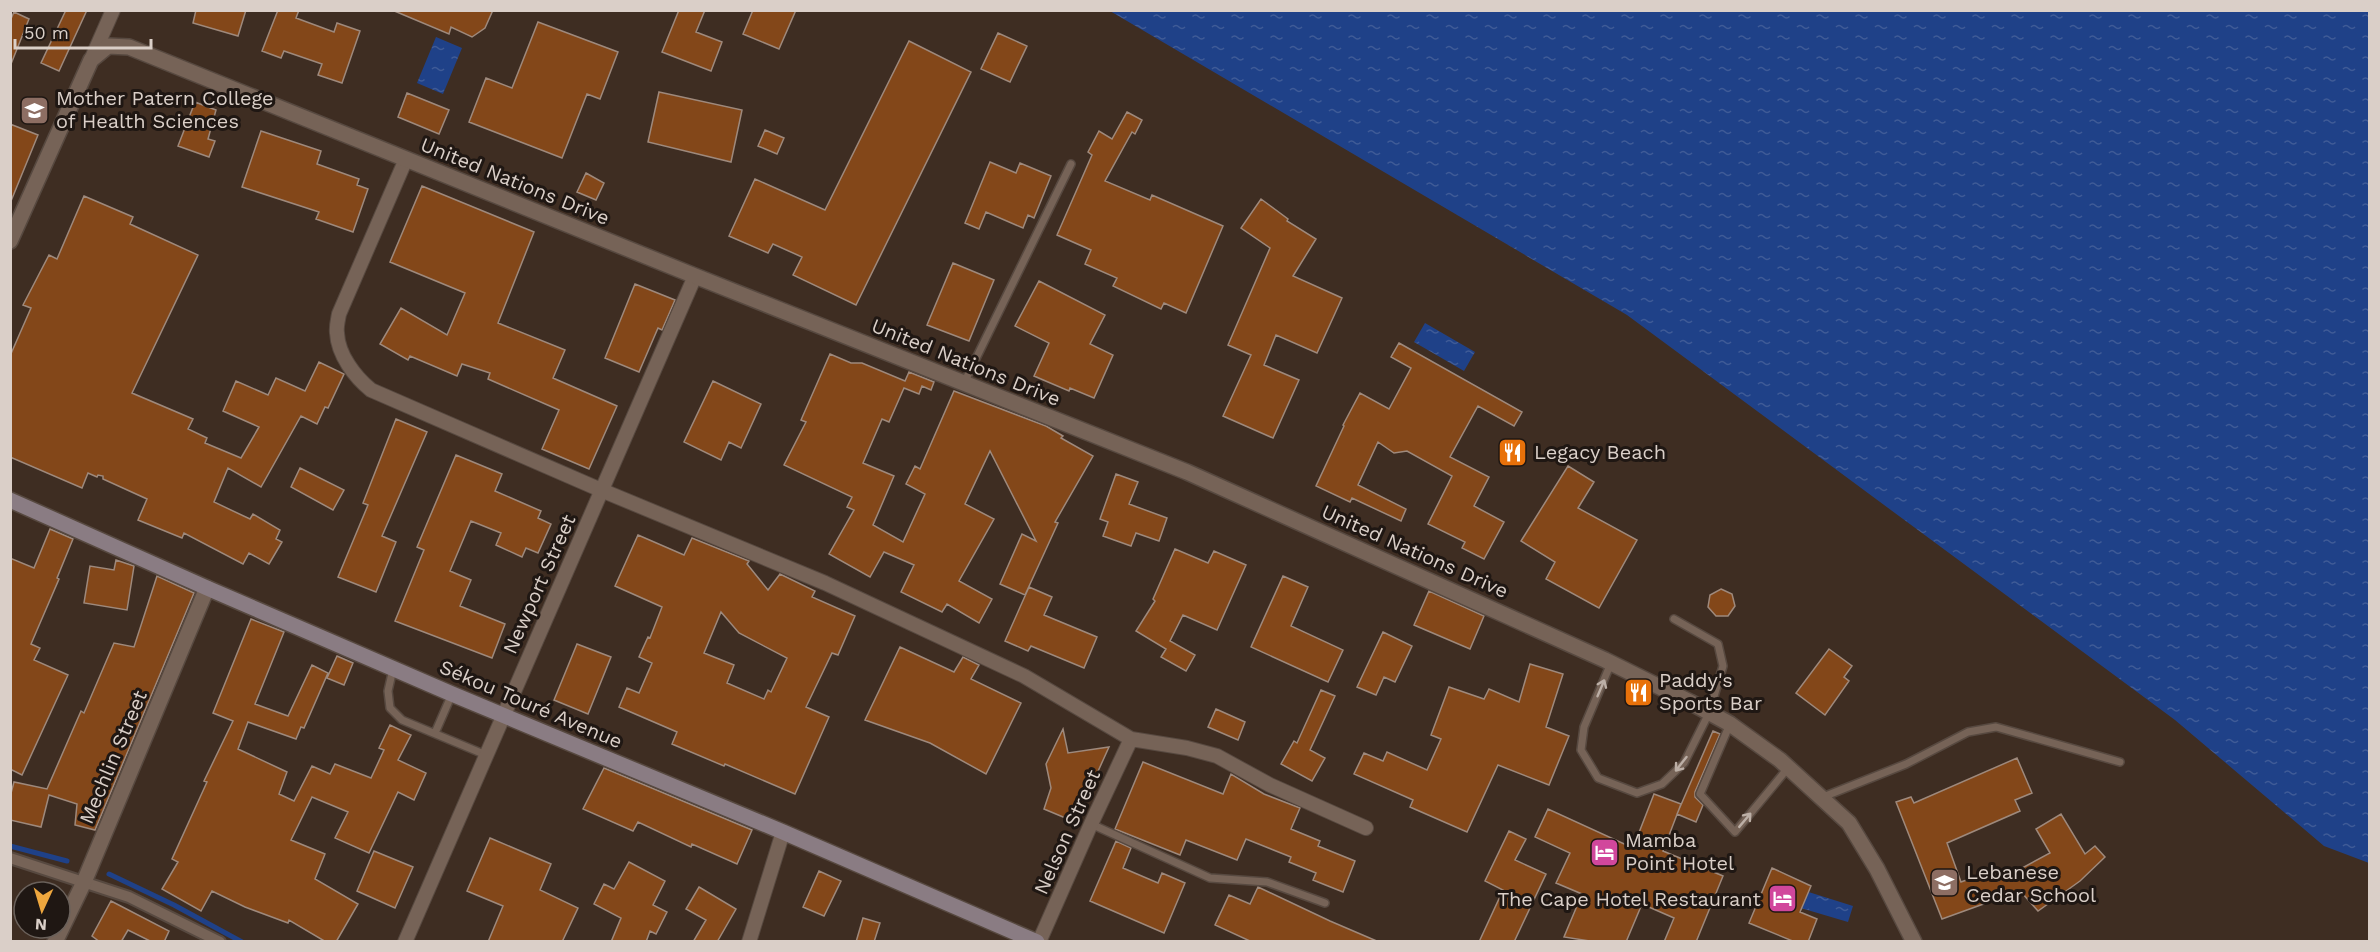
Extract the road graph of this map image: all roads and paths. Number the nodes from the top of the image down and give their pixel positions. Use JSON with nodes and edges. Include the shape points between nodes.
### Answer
{"nodes":[{"id":1,"x":113,"y":10,"type":"edge"},
{"id":2,"x":92,"y":60,"type":"junction"},
{"id":3,"x":406,"y":159,"type":"junction"},
{"id":4,"x":1071,"y":164,"type":"dead end"},
{"id":5,"x":10,"y":241,"type":"edge"},
{"id":6,"x":695,"y":276,"type":"junction"},
{"id":7,"x":964,"y":384,"type":"junction"},
{"id":8,"x":601,"y":490,"type":"junction"},
{"id":9,"x":10,"y":500,"type":"edge"},
{"id":10,"x":207,"y":588,"type":"junction"},
{"id":11,"x":1674,"y":619,"type":"dead end"},
{"id":12,"x":1611,"y":663,"type":"junction"},
{"id":13,"x":393,"y":669,"type":"junction"},
{"id":14,"x":452,"y":694,"type":"junction"},
{"id":15,"x":1709,"y":713,"type":"junction"},
{"id":16,"x":502,"y":716,"type":"junction"},
{"id":17,"x":1730,"y":724,"type":"junction"},
{"id":18,"x":435,"y":733,"type":"junction"},
{"id":19,"x":1131,"y":739,"type":"junction"},
{"id":20,"x":486,"y":755,"type":"junction"},
{"id":21,"x":2120,"y":762,"type":"dead end"},
{"id":22,"x":1788,"y":767,"type":"junction"},
{"id":23,"x":1823,"y":797,"type":"junction"},
{"id":24,"x":1091,"y":824,"type":"junction"},
{"id":25,"x":1366,"y":828,"type":"dead end"},
{"id":26,"x":783,"y":832,"type":"junction"},
{"id":27,"x":10,"y":858,"type":"edge"},
{"id":28,"x":84,"y":882,"type":"junction"},
{"id":29,"x":1325,"y":903,"type":"dead end"},
{"id":30,"x":55,"y":942,"type":"edge"},
{"id":31,"x":220,"y":942,"type":"edge"},
{"id":32,"x":405,"y":942,"type":"edge"},
{"id":33,"x":749,"y":942,"type":"edge"},
{"id":34,"x":1038,"y":942,"type":"edge"},
{"id":35,"x":1914,"y":942,"type":"edge"}],
"edges":[{"from":1,"to":2,"type":"street"},
{"from":2,"to":3,"type":"street","name":"United Nations Drive","via":[[108,46],[129,47]]},
{"from":2,"to":5,"type":"street"},
{"from":3,"to":6,"type":"street","name":"United Nations Drive"},
{"from":3,"to":8,"type":"street","via":[[339,314],[337,334],[356,378],[371,390]]},
{"from":4,"to":7,"type":"lane"},
{"from":6,"to":7,"type":"street","name":"United Nations Drive"},
{"from":6,"to":8,"type":"street","name":"Newport Street"},
{"from":7,"to":12,"type":"street","name":"United Nations Drive","via":[[1187,472]]},
{"from":8,"to":16,"type":"street","name":"Newport Street"},
{"from":8,"to":19,"type":"street","via":[[825,583],[1003,666]]},
{"from":9,"to":10,"type":"main road","name":"Sékou Touré Avenue"},
{"from":10,"to":13,"type":"main road","name":"Sékou Touré Avenue"},
{"from":10,"to":28,"type":"street","name":"Mechlin Street"},
{"from":11,"to":15,"type":"lane","via":[[1718,644],[1723,666]]},
{"from":12,"to":15,"type":"street","name":"United Nations Drive"},
{"from":15,"to":12,"type":"lane","one_way":true,"via":[[1684,763],[1662,784],[1637,793],[1598,778],[1581,750],[1584,726]]},
{"from":13,"to":14,"type":"main road","name":"Sékou Touré Avenue"},
{"from":13,"to":18,"type":"lane","via":[[388,691],[390,708],[402,720]]},
{"from":14,"to":16,"type":"main road","name":"Sékou Touré Avenue"},
{"from":14,"to":18,"type":"lane"},
{"from":15,"to":17,"type":"street","name":"United Nations Drive"},
{"from":16,"to":20,"type":"street","name":"Newport Street"},
{"from":16,"to":26,"type":"main road","name":"Sékou Touré Avenue"},
{"from":17,"to":22,"type":"street","name":"United Nations Drive"},
{"from":17,"to":22,"type":"lane","one_way":true,"via":[[1700,794],[1735,832]]},
{"from":18,"to":20,"type":"lane"},
{"from":19,"to":24,"type":"street","name":"Nelson Street"},
{"from":19,"to":25,"type":"street","via":[[1217,756],[1270,785]]},
{"from":20,"to":32,"type":"street","name":"Newport Street"},
{"from":21,"to":23,"type":"lane","via":[[1996,727],[1968,732],[1906,764]]},
{"from":22,"to":23,"type":"street","name":"United Nations Drive"},
{"from":23,"to":35,"type":"street","name":"United Nations Drive","via":[[1849,823]]},
{"from":24,"to":29,"type":"lane","via":[[1210,878],[1267,882]]},
{"from":24,"to":34,"type":"street","name":"Nelson Street"},
{"from":26,"to":33,"type":"street"},
{"from":26,"to":34,"type":"main road","name":"Sékou Touré Avenue"},
{"from":27,"to":28,"type":"street"},
{"from":28,"to":30,"type":"street","name":"Mechlin Street"},
{"from":28,"to":31,"type":"street","via":[[129,897]]}]}
